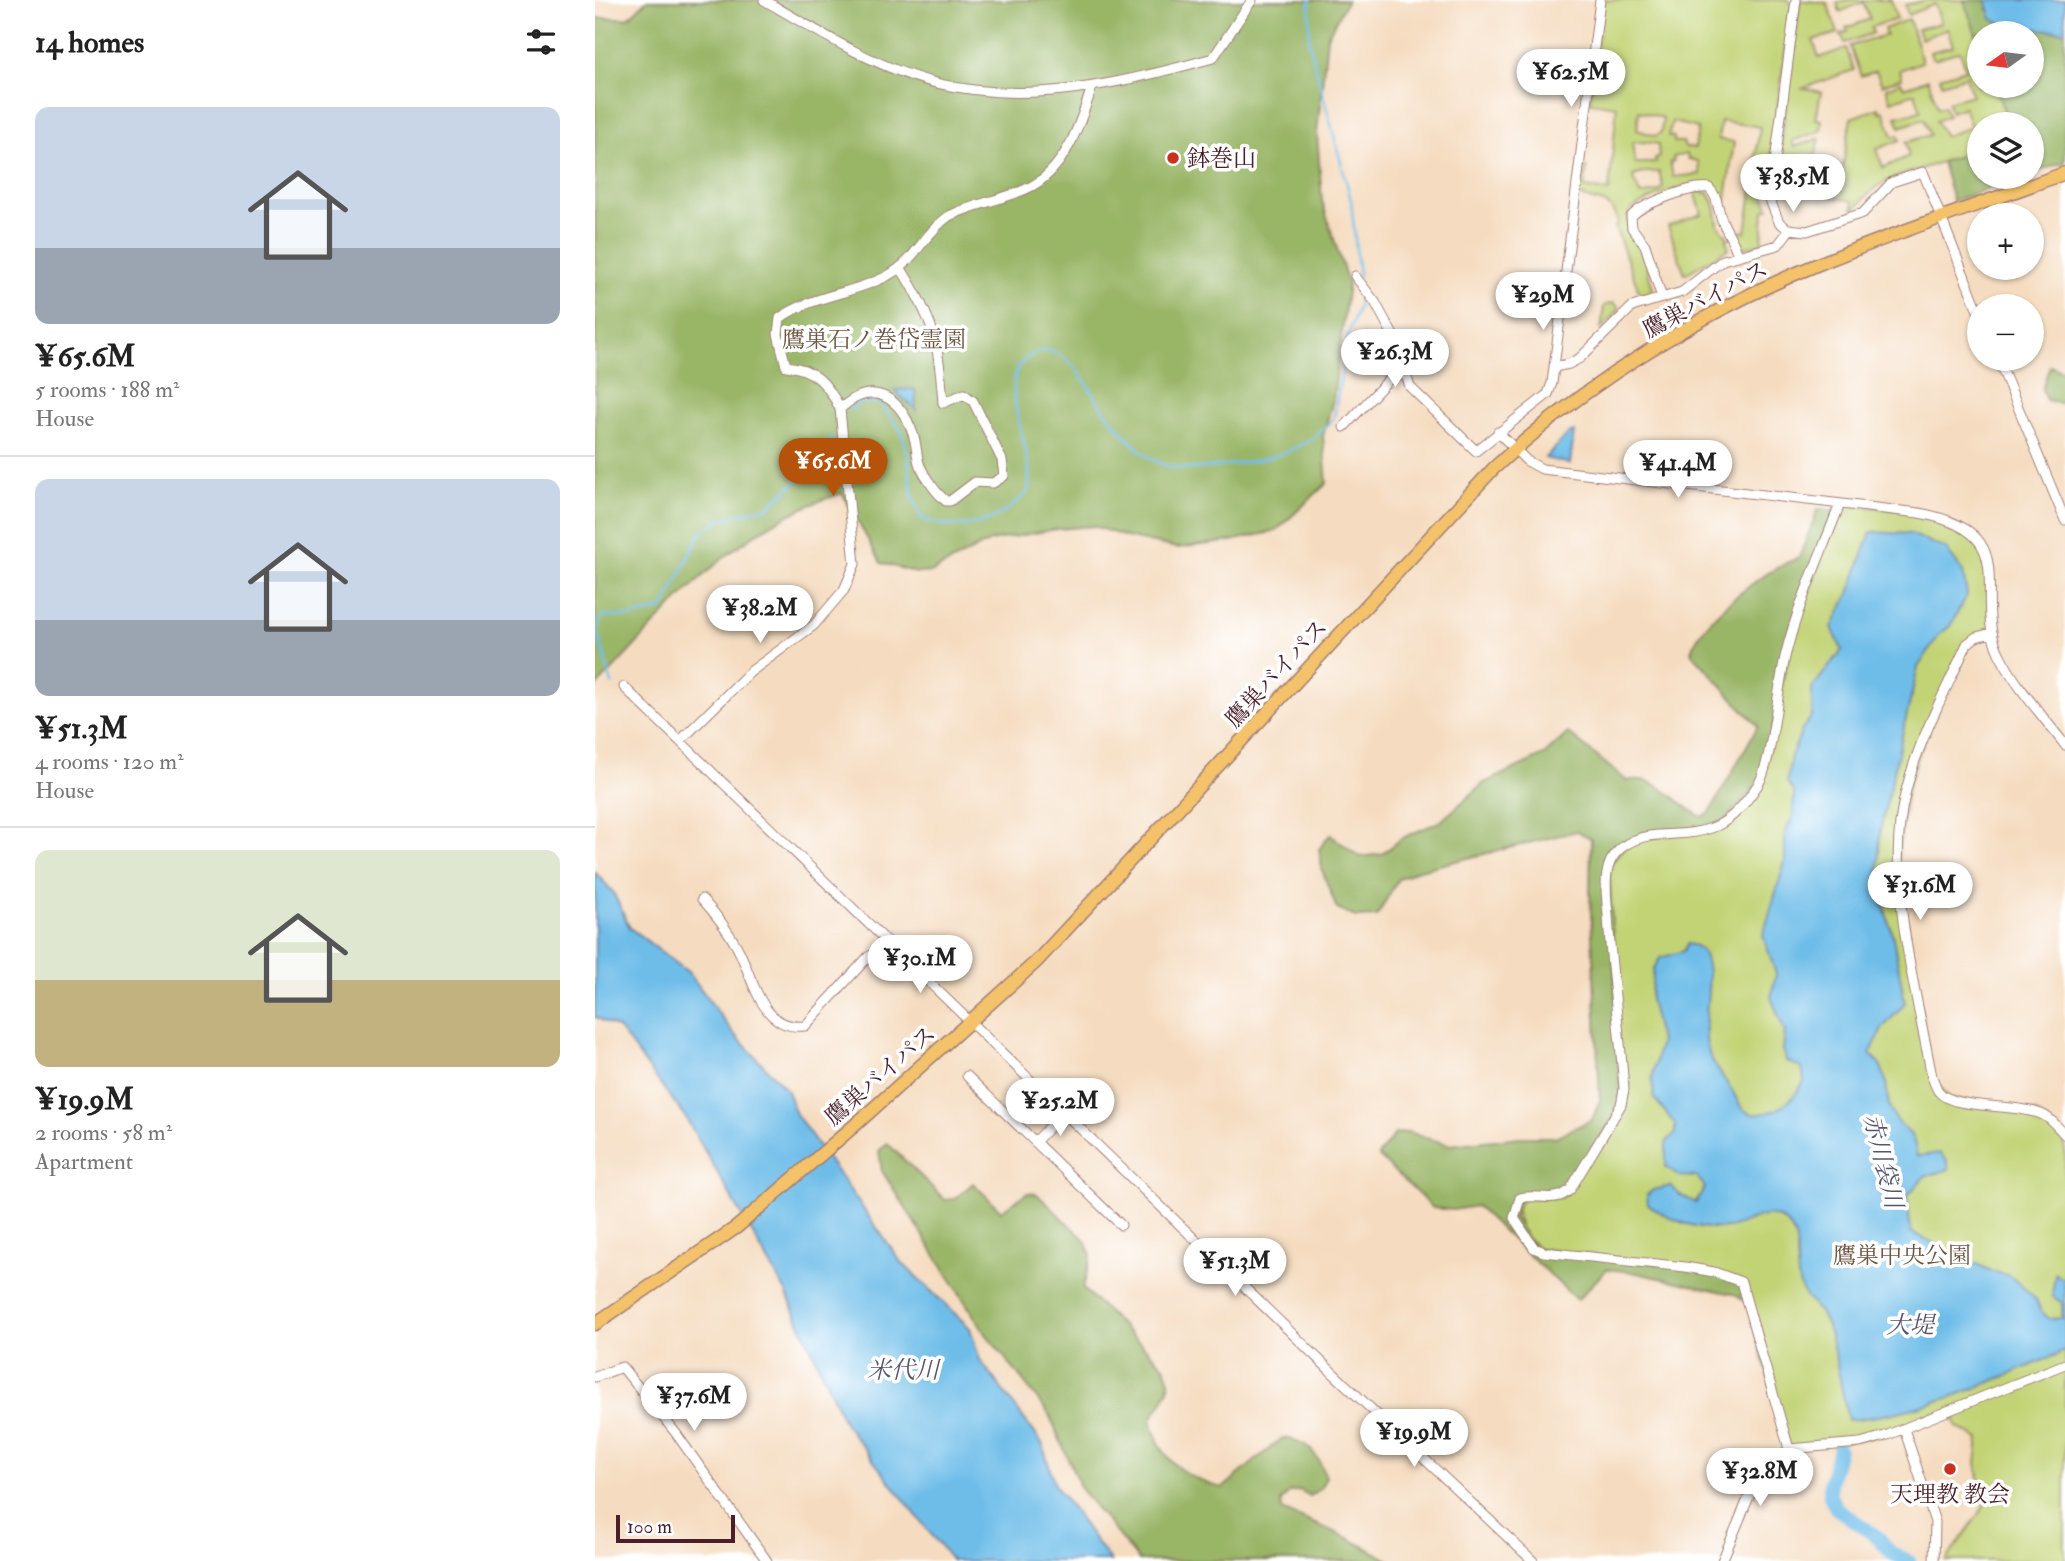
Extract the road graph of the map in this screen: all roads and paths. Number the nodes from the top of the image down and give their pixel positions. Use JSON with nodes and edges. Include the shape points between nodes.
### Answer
{"nodes":[{"id":1,"x":764,"y":0,"type":"edge"},
{"id":2,"x":1252,"y":0,"type":"edge"},
{"id":3,"x":1600,"y":0,"type":"edge"},
{"id":4,"x":1796,"y":0,"type":"edge"},
{"id":5,"x":1091,"y":86,"type":"junction"},
{"id":6,"x":2065,"y":173,"type":"edge"},
{"id":7,"x":1940,"y":217,"type":"junction"},
{"id":8,"x":1790,"y":229,"type":"junction"},
{"id":9,"x":1738,"y":256,"type":"junction"},
{"id":10,"x":900,"y":267,"type":"junction"},
{"id":11,"x":1355,"y":276,"type":"dead end"},
{"id":12,"x":1971,"y":294,"type":"edge"},
{"id":13,"x":1662,"y":298,"type":"junction"},
{"id":14,"x":1554,"y":366,"type":"junction"},
{"id":15,"x":2003,"y":371,"type":"edge"},
{"id":16,"x":1405,"y":376,"type":"junction"},
{"id":17,"x":841,"y":409,"type":"junction"},
{"id":18,"x":1344,"y":427,"type":"dead end"},
{"id":19,"x":1498,"y":432,"type":"junction"},
{"id":20,"x":1514,"y":450,"type":"junction"},
{"id":21,"x":1840,"y":504,"type":"junction"},
{"id":22,"x":2065,"y":520,"type":"edge"},
{"id":23,"x":1992,"y":633,"type":"junction"},
{"id":24,"x":624,"y":687,"type":"dead end"},
{"id":25,"x":680,"y":741,"type":"junction"},
{"id":26,"x":2065,"y":745,"type":"edge"},
{"id":27,"x":702,"y":899,"type":"dead end"},
{"id":28,"x":889,"y":945,"type":"junction"},
{"id":29,"x":971,"y":1023,"type":"junction"},
{"id":30,"x":967,"y":1076,"type":"dead end"},
{"id":31,"x":1063,"y":1113,"type":"junction"},
{"id":32,"x":2065,"y":1135,"type":"edge"},
{"id":33,"x":1035,"y":1142,"type":"junction"},
{"id":34,"x":1121,"y":1225,"type":"dead end"},
{"id":35,"x":595,"y":1324,"type":"edge"},
{"id":36,"x":2065,"y":1364,"type":"edge"},
{"id":37,"x":595,"y":1377,"type":"edge"},
{"id":38,"x":1904,"y":1429,"type":"junction"},
{"id":39,"x":1789,"y":1449,"type":"junction"},
{"id":40,"x":767,"y":1561,"type":"edge"},
{"id":41,"x":1533,"y":1561,"type":"edge"},
{"id":42,"x":1722,"y":1561,"type":"edge"},
{"id":43,"x":1934,"y":1561,"type":"edge"}],
"edges":[{"from":1,"to":5,"type":"street","via":[[850,48],[933,83],[1034,93]]},
{"from":2,"to":5,"type":"street","via":[[1213,58]]},
{"from":3,"to":14,"type":"street"},
{"from":4,"to":8,"type":"street","via":[[1770,200],[1779,222]]},
{"from":5,"to":10,"type":"street","via":[[1080,125],[1049,173],[1024,191],[949,216]]},
{"from":6,"to":7,"type":"highway","name":"鷹巣バイパス"},
{"from":7,"to":8,"type":"street","via":[[1923,172],[1892,182],[1863,213],[1807,231]]},
{"from":7,"to":12,"type":"street"},
{"from":7,"to":20,"type":"highway","name":"鷹巣バイパス","via":[[1818,263],[1720,311],[1613,374]]},
{"from":8,"to":9,"type":"street","via":[[1778,245]]},
{"from":9,"to":13,"type":"street","via":[[1707,270],[1682,292]]},
{"from":9,"to":13,"type":"street","via":[[1718,200],[1709,188],[1691,189],[1639,208],[1631,217],[1632,228],[1645,244]]},
{"from":10,"to":17,"type":"street","via":[[873,283],[814,299],[780,318],[778,334],[786,366],[803,367],[816,375]]},
{"from":10,"to":17,"type":"street","via":[[934,330],[940,350],[943,403],[964,394],[973,401],[1002,460],[1004,476],[993,483],[975,482],[946,501],[919,465],[906,417],[886,396],[863,394]]},
{"from":11,"to":16,"type":"street","via":[[1394,337]]},
{"from":13,"to":14,"type":"street","via":[[1632,307],[1580,358]]},
{"from":14,"to":19,"type":"street","via":[[1548,394]]},
{"from":15,"to":22,"type":"street"},
{"from":16,"to":18,"type":"street","via":[[1393,375]]},
{"from":16,"to":19,"type":"street","via":[[1410,387],[1476,451]]},
{"from":17,"to":25,"type":"street","via":[[855,564],[844,590],[814,625],[757,666]]},
{"from":19,"to":20,"type":"street"},
{"from":20,"to":21,"type":"street","via":[[1542,469]]},
{"from":20,"to":29,"type":"highway","name":"鷹巣バイパス","via":[[1037,961]]},
{"from":21,"to":23,"type":"street","via":[[1929,515],[1963,527],[1977,540],[1992,577]]},
{"from":21,"to":39,"type":"street","via":[[1803,590],[1781,671],[1761,780],[1717,827],[1690,835],[1654,835],[1632,841],[1620,848],[1609,865],[1611,959],[1624,1089],[1621,1105],[1570,1190],[1562,1197],[1520,1198],[1514,1218],[1534,1248],[1545,1252],[1714,1272],[1741,1282]]},
{"from":23,"to":26,"type":"street","via":[[1999,654]]},
{"from":23,"to":32,"type":"street","via":[[1967,644],[1919,752],[1900,822],[1898,886],[1938,1092],[1950,1099],[2046,1116]]},
{"from":24,"to":25,"type":"street"},
{"from":25,"to":28,"type":"street"},
{"from":27,"to":28,"type":"street","via":[[737,947],[768,1013],[790,1027],[805,1026],[868,957]]},
{"from":28,"to":29,"type":"street"},
{"from":29,"to":31,"type":"street"},
{"from":29,"to":35,"type":"highway","name":"鷹巣バイパス","via":[[737,1227]]},
{"from":30,"to":33,"type":"street"},
{"from":31,"to":33,"type":"street"},
{"from":31,"to":41,"type":"street"},
{"from":33,"to":34,"type":"street"},
{"from":36,"to":38,"type":"street"},
{"from":37,"to":40,"type":"street","via":[[622,1367]]},
{"from":38,"to":39,"type":"street","via":[[1860,1443]]},
{"from":38,"to":43,"type":"street","via":[[1935,1522]]},
{"from":39,"to":42,"type":"street","via":[[1751,1492]]}]}
